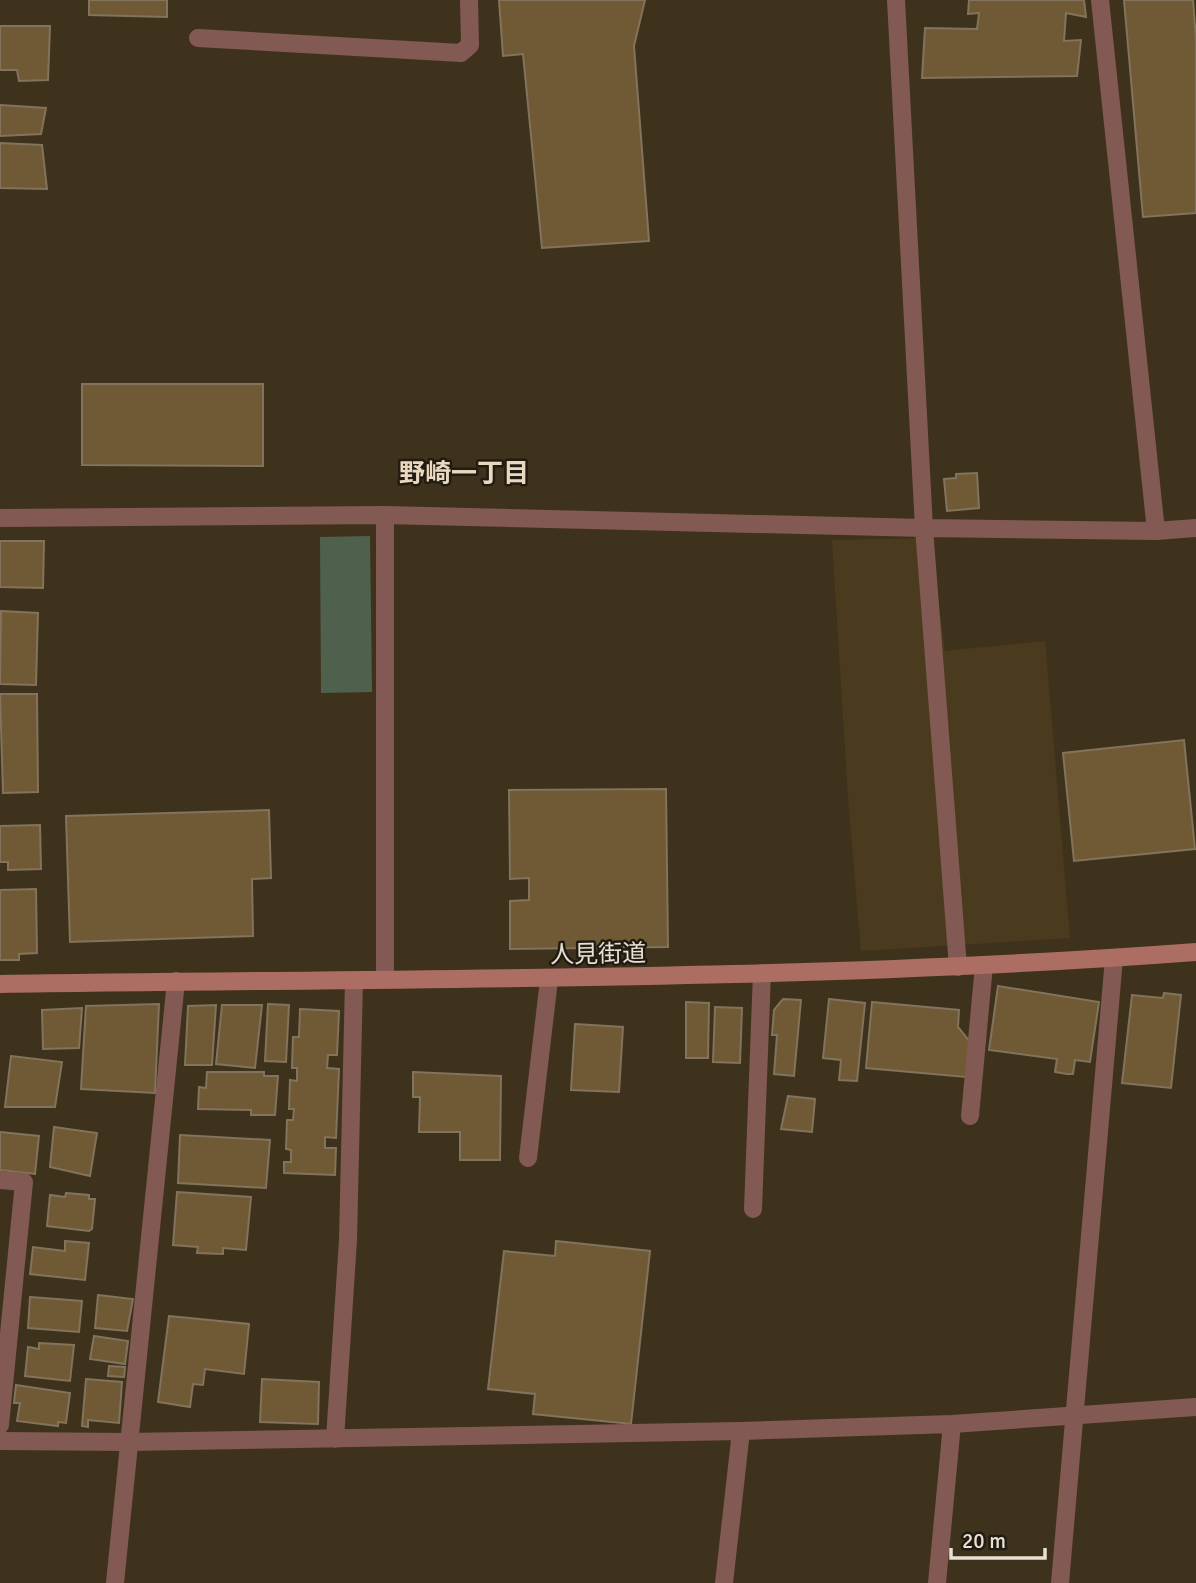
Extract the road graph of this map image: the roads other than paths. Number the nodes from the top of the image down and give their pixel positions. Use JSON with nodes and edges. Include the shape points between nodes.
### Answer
{"nodes":[{"id":1,"x":469,"y":0,"type":"edge"},
{"id":2,"x":896,"y":0,"type":"edge"},
{"id":3,"x":1100,"y":0,"type":"edge"},
{"id":4,"x":198,"y":38,"type":"dead end"},
{"id":5,"x":385,"y":515,"type":"junction"},
{"id":6,"x":0,"y":518,"type":"edge"},
{"id":7,"x":924,"y":528,"type":"junction"},
{"id":8,"x":1196,"y":528,"type":"edge"},
{"id":9,"x":1156,"y":531,"type":"junction"},
{"id":10,"x":1196,"y":952,"type":"edge"},
{"id":11,"x":1114,"y":958,"type":"junction"},
{"id":12,"x":984,"y":965,"type":"junction"},
{"id":13,"x":958,"y":967,"type":"junction"},
{"id":14,"x":762,"y":973,"type":"junction"},
{"id":15,"x":354,"y":979,"type":"junction"},
{"id":16,"x":386,"y":979,"type":"junction"},
{"id":17,"x":549,"y":979,"type":"junction"},
{"id":18,"x":176,"y":981,"type":"junction"},
{"id":19,"x":0,"y":984,"type":"edge"},
{"id":20,"x":970,"y":1116,"type":"dead end"},
{"id":21,"x":527,"y":1158,"type":"dead end"},
{"id":22,"x":0,"y":1180,"type":"edge"},
{"id":23,"x":753,"y":1209,"type":"dead end"},
{"id":24,"x":1196,"y":1407,"type":"edge"},
{"id":25,"x":1076,"y":1415,"type":"junction"},
{"id":26,"x":952,"y":1424,"type":"junction"},
{"id":27,"x":0,"y":1425,"type":"edge"},
{"id":28,"x":741,"y":1431,"type":"junction"},
{"id":29,"x":335,"y":1439,"type":"junction"},
{"id":30,"x":0,"y":1441,"type":"edge"},
{"id":31,"x":130,"y":1442,"type":"junction"},
{"id":32,"x":116,"y":1583,"type":"edge"},
{"id":33,"x":724,"y":1583,"type":"edge"},
{"id":34,"x":937,"y":1583,"type":"edge"},
{"id":35,"x":1060,"y":1583,"type":"edge"}],
"edges":[{"from":1,"to":4,"type":"street","via":[[470,45],[461,53]]},
{"from":2,"to":7,"type":"street"},
{"from":3,"to":9,"type":"street"},
{"from":5,"to":6,"type":"street"},
{"from":5,"to":7,"type":"street"},
{"from":5,"to":16,"type":"street"},
{"from":7,"to":9,"type":"street"},
{"from":7,"to":13,"type":"street"},
{"from":8,"to":9,"type":"street"},
{"from":10,"to":11,"type":"main road","name":"人見街道"},
{"from":11,"to":12,"type":"main road","name":"人見街道"},
{"from":11,"to":25,"type":"street"},
{"from":12,"to":13,"type":"main road","name":"人見街道"},
{"from":12,"to":20,"type":"street"},
{"from":13,"to":14,"type":"main road","name":"人見街道"},
{"from":14,"to":17,"type":"main road","name":"人見街道"},
{"from":14,"to":23,"type":"street"},
{"from":15,"to":16,"type":"main road","name":"人見街道"},
{"from":15,"to":18,"type":"main road","name":"人見街道"},
{"from":15,"to":29,"type":"street","via":[[348,1240]]},
{"from":16,"to":17,"type":"main road","name":"人見街道"},
{"from":17,"to":21,"type":"street"},
{"from":18,"to":19,"type":"main road","name":"人見街道"},
{"from":18,"to":31,"type":"street"},
{"from":22,"to":27,"type":"street","via":[[24,1182]]},
{"from":24,"to":25,"type":"street"},
{"from":25,"to":26,"type":"street"},
{"from":25,"to":35,"type":"street"},
{"from":26,"to":28,"type":"street"},
{"from":26,"to":34,"type":"street"},
{"from":28,"to":29,"type":"street"},
{"from":28,"to":33,"type":"street"},
{"from":29,"to":31,"type":"street"},
{"from":30,"to":31,"type":"street"},
{"from":31,"to":32,"type":"street"}]}
